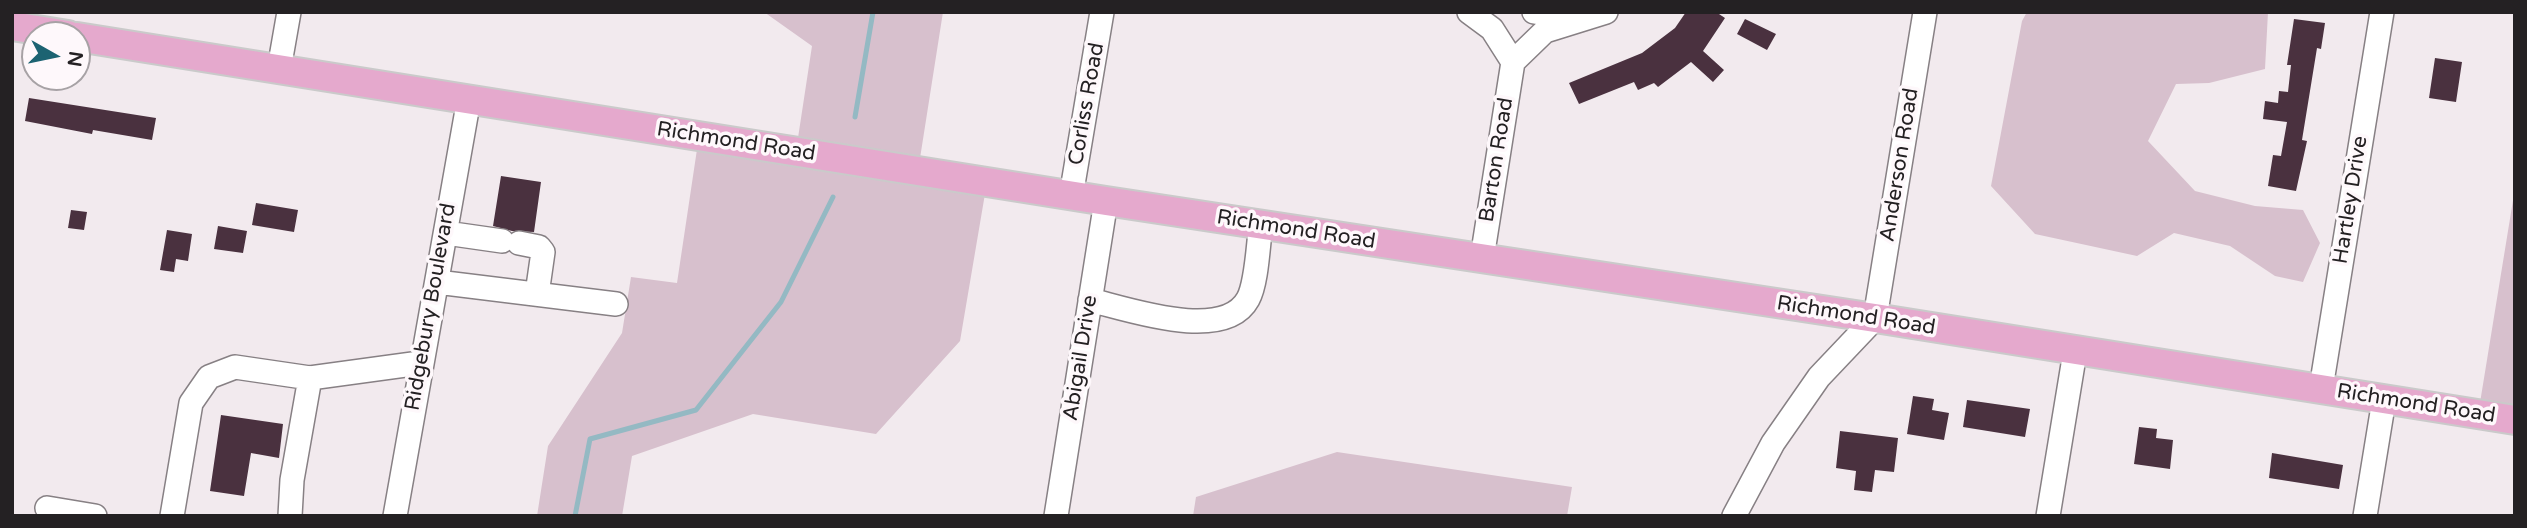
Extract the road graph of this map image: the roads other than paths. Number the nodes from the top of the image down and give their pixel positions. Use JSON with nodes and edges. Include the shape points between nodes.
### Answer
{"nodes":[{"id":1,"x":289,"y":12,"type":"edge"},
{"id":2,"x":1102,"y":12,"type":"edge"},
{"id":3,"x":1469,"y":12,"type":"edge"},
{"id":4,"x":1534,"y":12,"type":"edge"},
{"id":5,"x":1606,"y":12,"type":"edge"},
{"id":6,"x":1925,"y":12,"type":"edge"},
{"id":7,"x":2382,"y":12,"type":"edge"},
{"id":8,"x":1581,"y":20,"type":"junction"},
{"id":9,"x":91,"y":39,"type":"edge"},
{"id":10,"x":1513,"y":62,"type":"junction"},
{"id":11,"x":279,"y":69,"type":"junction"},
{"id":12,"x":469,"y":99,"type":"junction"},
{"id":13,"x":1071,"y":196,"type":"junction"},
{"id":14,"x":1106,"y":201,"type":"junction"},
{"id":15,"x":1261,"y":224,"type":"junction"},
{"id":16,"x":446,"y":233,"type":"junction"},
{"id":17,"x":1482,"y":258,"type":"junction"},
{"id":18,"x":438,"y":282,"type":"junction"},
{"id":19,"x":537,"y":294,"type":"junction"},
{"id":20,"x":1090,"y":300,"type":"junction"},
{"id":21,"x":616,"y":304,"type":"dead end"},
{"id":22,"x":1875,"y":318,"type":"junction"},
{"id":23,"x":2075,"y":352,"type":"junction"},
{"id":24,"x":420,"y":363,"type":"junction"},
{"id":25,"x":310,"y":378,"type":"junction"},
{"id":26,"x":2320,"y":388,"type":"junction"},
{"id":27,"x":2384,"y":400,"type":"junction"},
{"id":28,"x":2515,"y":420,"type":"edge"},
{"id":29,"x":47,"y":508,"type":"dead end"},
{"id":30,"x":95,"y":516,"type":"edge"},
{"id":31,"x":172,"y":516,"type":"edge"},
{"id":32,"x":290,"y":516,"type":"edge"},
{"id":33,"x":395,"y":516,"type":"edge"},
{"id":34,"x":1056,"y":516,"type":"edge"},
{"id":35,"x":1734,"y":516,"type":"edge"},
{"id":36,"x":2048,"y":516,"type":"edge"},
{"id":37,"x":2365,"y":516,"type":"edge"}],
"edges":[{"from":1,"to":11,"type":"street"},
{"from":2,"to":13,"type":"street","name":"Corliss Road"},
{"from":3,"to":10,"type":"street","via":[[1492,29]]},
{"from":4,"to":8,"type":"street"},
{"from":5,"to":8,"type":"street"},
{"from":6,"to":22,"type":"street","name":"Anderson Road"},
{"from":7,"to":26,"type":"street","name":"Hartley Drive"},
{"from":8,"to":10,"type":"street","via":[[1545,31]]},
{"from":9,"to":11,"type":"main road","name":"Richmond Road"},
{"from":10,"to":17,"type":"street","name":"Barton Road"},
{"from":11,"to":12,"type":"main road","name":"Richmond Road"},
{"from":12,"to":13,"type":"main road","name":"Richmond Road"},
{"from":12,"to":16,"type":"street","name":"Ridgebury Boulevard"},
{"from":13,"to":14,"type":"main road","name":"Richmond Road"},
{"from":14,"to":15,"type":"main road","name":"Richmond Road"},
{"from":14,"to":20,"type":"street","name":"Abigail Drive"},
{"from":15,"to":17,"type":"main road","name":"Richmond Road"},
{"from":15,"to":20,"type":"street","via":[[1250,297],[1239,313],[1216,320],[1180,320]]},
{"from":16,"to":18,"type":"street","name":"Ridgebury Boulevard"},
{"from":16,"to":19,"type":"street","via":[[538,247],[543,252]]},
{"from":17,"to":22,"type":"main road","name":"Richmond Road"},
{"from":18,"to":19,"type":"street"},
{"from":18,"to":24,"type":"street","name":"Ridgebury Boulevard"},
{"from":19,"to":21,"type":"street"},
{"from":20,"to":34,"type":"street","name":"Abigail Drive"},
{"from":22,"to":23,"type":"main road","name":"Richmond Road"},
{"from":22,"to":35,"type":"street","via":[[1819,377],[1773,443]]},
{"from":23,"to":26,"type":"main road","name":"Richmond Road"},
{"from":23,"to":36,"type":"street"},
{"from":24,"to":25,"type":"street"},
{"from":24,"to":33,"type":"street","name":"Ridgebury Boulevard"},
{"from":25,"to":31,"type":"street","via":[[235,367],[209,377],[191,403]]},
{"from":25,"to":32,"type":"street"},
{"from":26,"to":27,"type":"main road","name":"Richmond Road"},
{"from":27,"to":28,"type":"main road","name":"Richmond Road"},
{"from":27,"to":37,"type":"street"},
{"from":29,"to":30,"type":"street"}]}
